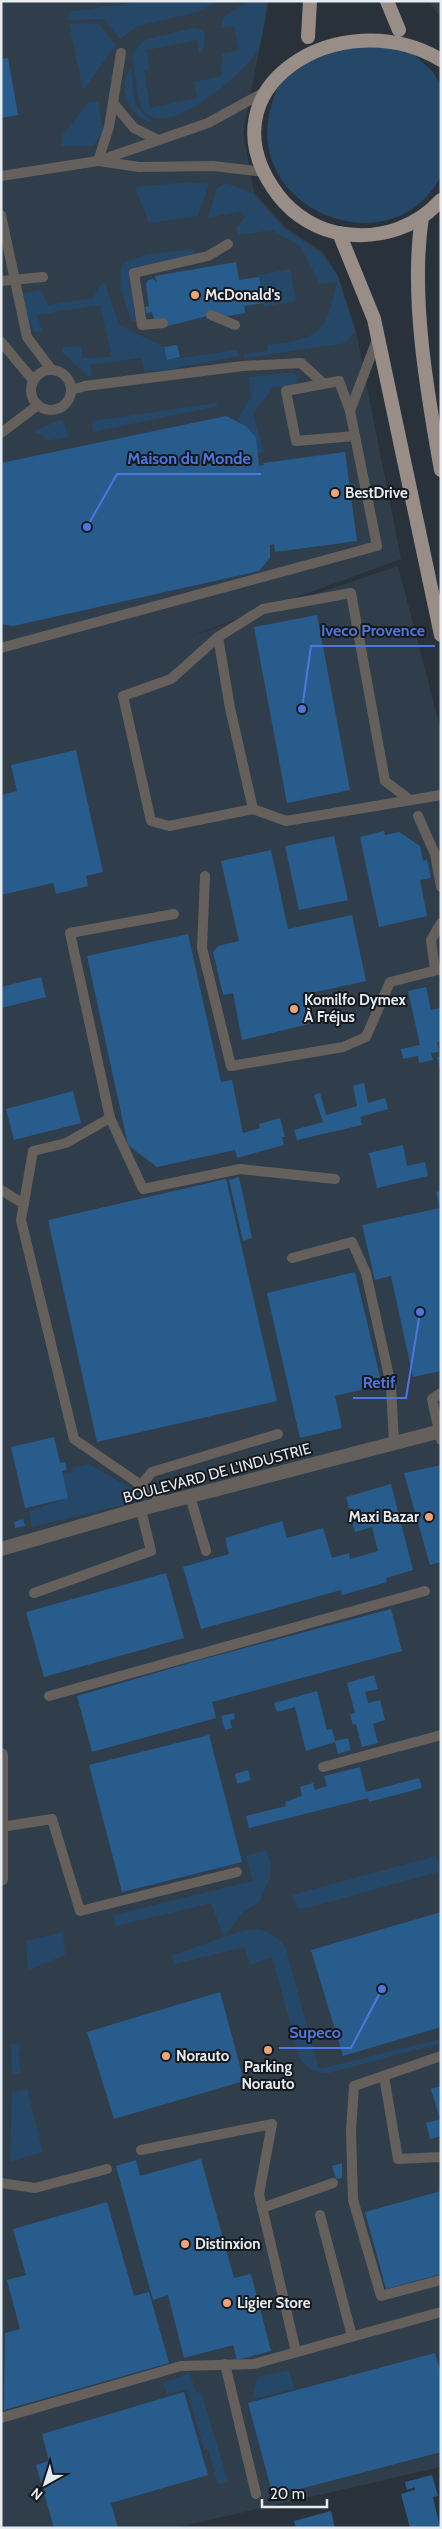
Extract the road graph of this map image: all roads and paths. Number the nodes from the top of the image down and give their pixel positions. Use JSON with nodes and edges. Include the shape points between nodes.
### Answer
{"nodes":[{"id":1,"x":310,"y":1,"type":"edge"},
{"id":2,"x":387,"y":1,"type":"edge"},
{"id":3,"x":384,"y":26,"type":"dead end"},
{"id":4,"x":399,"y":30,"type":"junction"},
{"id":5,"x":323,"y":31,"type":"dead end"},
{"id":6,"x":308,"y":37,"type":"junction"},
{"id":7,"x":121,"y":53,"type":"dead end"},
{"id":8,"x":441,"y":60,"type":"edge"},
{"id":9,"x":261,"y":94,"type":"junction"},
{"id":10,"x":114,"y":104,"type":"junction"},
{"id":11,"x":156,"y":139,"type":"junction"},
{"id":12,"x":98,"y":161,"type":"junction"},
{"id":13,"x":264,"y":172,"type":"junction"},
{"id":14,"x":1,"y":176,"type":"edge"},
{"id":15,"x":441,"y":200,"type":"edge"},
{"id":16,"x":1,"y":215,"type":"edge"},
{"id":17,"x":422,"y":217,"type":"junction"},
{"id":18,"x":339,"y":233,"type":"junction"},
{"id":19,"x":228,"y":244,"type":"dead end"},
{"id":20,"x":43,"y":277,"type":"dead end"},
{"id":21,"x":15,"y":280,"type":"junction"},
{"id":22,"x":1,"y":281,"type":"edge"},
{"id":23,"x":211,"y":315,"type":"dead end"},
{"id":24,"x":163,"y":323,"type":"dead end"},
{"id":25,"x":235,"y":325,"type":"dead end"},
{"id":26,"x":378,"y":337,"type":"junction"},
{"id":27,"x":1,"y":342,"type":"edge"},
{"id":28,"x":50,"y":369,"type":"junction"},
{"id":29,"x":33,"y":380,"type":"junction"},
{"id":30,"x":323,"y":383,"type":"junction"},
{"id":31,"x":71,"y":390,"type":"junction"},
{"id":32,"x":38,"y":405,"type":"junction"},
{"id":33,"x":350,"y":411,"type":"junction"},
{"id":34,"x":1,"y":433,"type":"edge"},
{"id":35,"x":355,"y":436,"type":"junction"},
{"id":36,"x":441,"y":470,"type":"edge"},
{"id":37,"x":441,"y":635,"type":"edge"},
{"id":38,"x":218,"y":637,"type":"junction"},
{"id":39,"x":1,"y":648,"type":"edge"},
{"id":40,"x":441,"y":795,"type":"edge"},
{"id":41,"x":410,"y":800,"type":"junction"},
{"id":42,"x":253,"y":809,"type":"junction"},
{"id":43,"x":418,"y":816,"type":"dead end"},
{"id":44,"x":205,"y":876,"type":"dead end"},
{"id":45,"x":441,"y":887,"type":"edge"},
{"id":46,"x":174,"y":914,"type":"dead end"},
{"id":47,"x":441,"y":924,"type":"edge"},
{"id":48,"x":438,"y":969,"type":"edge"},
{"id":49,"x":110,"y":1118,"type":"junction"},
{"id":50,"x":335,"y":1179,"type":"dead end"},
{"id":51,"x":1,"y":1190,"type":"edge"},
{"id":52,"x":24,"y":1204,"type":"junction"},
{"id":53,"x":292,"y":1258,"type":"dead end"},
{"id":54,"x":441,"y":1393,"type":"edge"},
{"id":55,"x":278,"y":1434,"type":"dead end"},
{"id":56,"x":440,"y":1434,"type":"edge"},
{"id":57,"x":394,"y":1443,"type":"junction"},
{"id":58,"x":141,"y":1485,"type":"junction"},
{"id":59,"x":190,"y":1496,"type":"junction"},
{"id":60,"x":167,"y":1502,"type":"junction"},
{"id":61,"x":141,"y":1510,"type":"junction"},
{"id":62,"x":1,"y":1549,"type":"edge"},
{"id":63,"x":206,"y":1551,"type":"dead end"},
{"id":64,"x":425,"y":1591,"type":"dead end"},
{"id":65,"x":34,"y":1593,"type":"dead end"},
{"id":66,"x":49,"y":1696,"type":"dead end"},
{"id":67,"x":441,"y":1735,"type":"edge"},
{"id":68,"x":1,"y":1754,"type":"edge"},
{"id":69,"x":1,"y":1764,"type":"edge"},
{"id":70,"x":323,"y":1767,"type":"dead end"},
{"id":71,"x":2,"y":1827,"type":"edge"},
{"id":72,"x":237,"y":1872,"type":"dead end"},
{"id":73,"x":1,"y":1879,"type":"edge"},
{"id":74,"x":441,"y":2056,"type":"edge"},
{"id":75,"x":384,"y":2076,"type":"junction"},
{"id":76,"x":141,"y":2150,"type":"dead end"},
{"id":77,"x":441,"y":2157,"type":"edge"},
{"id":78,"x":107,"y":2169,"type":"dead end"},
{"id":79,"x":1,"y":2183,"type":"edge"},
{"id":80,"x":333,"y":2183,"type":"dead end"},
{"id":81,"x":262,"y":2208,"type":"junction"},
{"id":82,"x":320,"y":2215,"type":"dead end"},
{"id":83,"x":441,"y":2280,"type":"edge"},
{"id":84,"x":441,"y":2312,"type":"edge"},
{"id":85,"x":352,"y":2336,"type":"junction"},
{"id":86,"x":296,"y":2352,"type":"junction"},
{"id":87,"x":225,"y":2364,"type":"junction"},
{"id":88,"x":1,"y":2418,"type":"edge"},
{"id":89,"x":256,"y":2494,"type":"dead end"}],
"edges":[{"from":1,"to":6,"type":"main road"},
{"from":2,"to":4,"type":"main road"},
{"from":3,"to":4,"type":"main road"},
{"from":4,"to":8,"type":"main road","via":[[425,44]]},
{"from":5,"to":6,"type":"main road"},
{"from":6,"to":9,"type":"main road","via":[[280,61]]},
{"from":7,"to":10,"type":"lane"},
{"from":9,"to":11,"type":"lane","via":[[208,123]]},
{"from":9,"to":13,"type":"main road","via":[[255,133]]},
{"from":10,"to":11,"type":"lane","via":[[134,128]]},
{"from":10,"to":12,"type":"lane"},
{"from":11,"to":12,"type":"lane"},
{"from":12,"to":13,"type":"lane","via":[[138,167],[213,166]]},
{"from":12,"to":14,"type":"lane"},
{"from":13,"to":18,"type":"main road","via":[[294,212]]},
{"from":15,"to":17,"type":"main road"},
{"from":16,"to":21,"type":"lane"},
{"from":17,"to":18,"type":"main road","via":[[407,226],[374,235]]},
{"from":17,"to":36,"type":"main road","via":[[419,234],[420,308]]},
{"from":18,"to":26,"type":"main road","via":[[361,284]]},
{"from":19,"to":24,"type":"lane","via":[[208,256],[134,273],[142,325]]},
{"from":20,"to":21,"type":"lane"},
{"from":21,"to":22,"type":"lane"},
{"from":21,"to":28,"type":"lane","via":[[27,337]]},
{"from":23,"to":25,"type":"lane"},
{"from":26,"to":33,"type":"lane"},
{"from":26,"to":37,"type":"main road"},
{"from":27,"to":29,"type":"lane"},
{"from":28,"to":29,"type":"lane","via":[[40,372]]},
{"from":28,"to":31,"type":"lane","via":[[63,373]]},
{"from":29,"to":32,"type":"lane","via":[[31,393]]},
{"from":30,"to":31,"type":"lane","via":[[301,363],[243,366]]},
{"from":30,"to":33,"type":"lane","via":[[339,381]]},
{"from":30,"to":35,"type":"lane","via":[[286,391],[296,441]]},
{"from":31,"to":32,"type":"lane","via":[[62,407],[50,410]]},
{"from":32,"to":34,"type":"lane"},
{"from":33,"to":35,"type":"lane"},
{"from":35,"to":39,"type":"lane","via":[[377,546]]},
{"from":38,"to":41,"type":"lane","via":[[262,609],[351,593],[385,781]]},
{"from":38,"to":42,"type":"lane"},
{"from":38,"to":42,"type":"lane","via":[[171,679],[123,696],[151,821],[169,826]]},
{"from":40,"to":41,"type":"lane"},
{"from":41,"to":42,"type":"lane","via":[[286,821]]},
{"from":43,"to":45,"type":"lane","via":[[435,854]]},
{"from":44,"to":48,"type":"lane","via":[[202,948],[231,1066],[343,1047],[366,1037],[390,982]]},
{"from":46,"to":49,"type":"lane","via":[[70,933]]},
{"from":47,"to":48,"type":"lane","via":[[431,940]]},
{"from":49,"to":50,"type":"lane","via":[[143,1189],[240,1169]]},
{"from":49,"to":52,"type":"lane","via":[[66,1143],[33,1151]]},
{"from":51,"to":52,"type":"lane"},
{"from":52,"to":58,"type":"lane","via":[[21,1220],[74,1439]]},
{"from":53,"to":57,"type":"lane","via":[[352,1242],[366,1273],[391,1385]]},
{"from":54,"to":56,"type":"lane","via":[[432,1399]]},
{"from":55,"to":58,"type":"lane","via":[[152,1472]]},
{"from":56,"to":57,"type":"street","name":"BOULEVARD DE L'INDUSTRIE"},
{"from":57,"to":59,"type":"street","name":"BOULEVARD DE L'INDUSTRIE"},
{"from":58,"to":60,"type":"lane"},
{"from":59,"to":60,"type":"street","name":"BOULEVARD DE L'INDUSTRIE"},
{"from":59,"to":63,"type":"lane"},
{"from":60,"to":61,"type":"street","name":"BOULEVARD DE L'INDUSTRIE"},
{"from":61,"to":62,"type":"street","name":"BOULEVARD DE L'INDUSTRIE"},
{"from":61,"to":65,"type":"lane","via":[[150,1551]]},
{"from":64,"to":66,"type":"lane"},
{"from":67,"to":70,"type":"lane"},
{"from":68,"to":69,"type":"street"},
{"from":69,"to":71,"type":"street"},
{"from":71,"to":72,"type":"lane","via":[[52,1819],[80,1911]]},
{"from":71,"to":73,"type":"street"},
{"from":74,"to":75,"type":"lane"},
{"from":75,"to":77,"type":"lane","via":[[398,2159]]},
{"from":75,"to":83,"type":"lane","via":[[354,2086],[353,2200],[381,2296]]},
{"from":76,"to":81,"type":"lane","via":[[272,2124],[260,2178]]},
{"from":78,"to":79,"type":"lane","via":[[35,2188]]},
{"from":80,"to":81,"type":"lane"},
{"from":81,"to":86,"type":"lane"},
{"from":82,"to":85,"type":"lane"},
{"from":84,"to":85,"type":"lane"},
{"from":85,"to":86,"type":"lane"},
{"from":86,"to":87,"type":"lane","via":[[254,2364]]},
{"from":87,"to":88,"type":"lane","via":[[181,2366]]},
{"from":87,"to":89,"type":"lane"}]}
